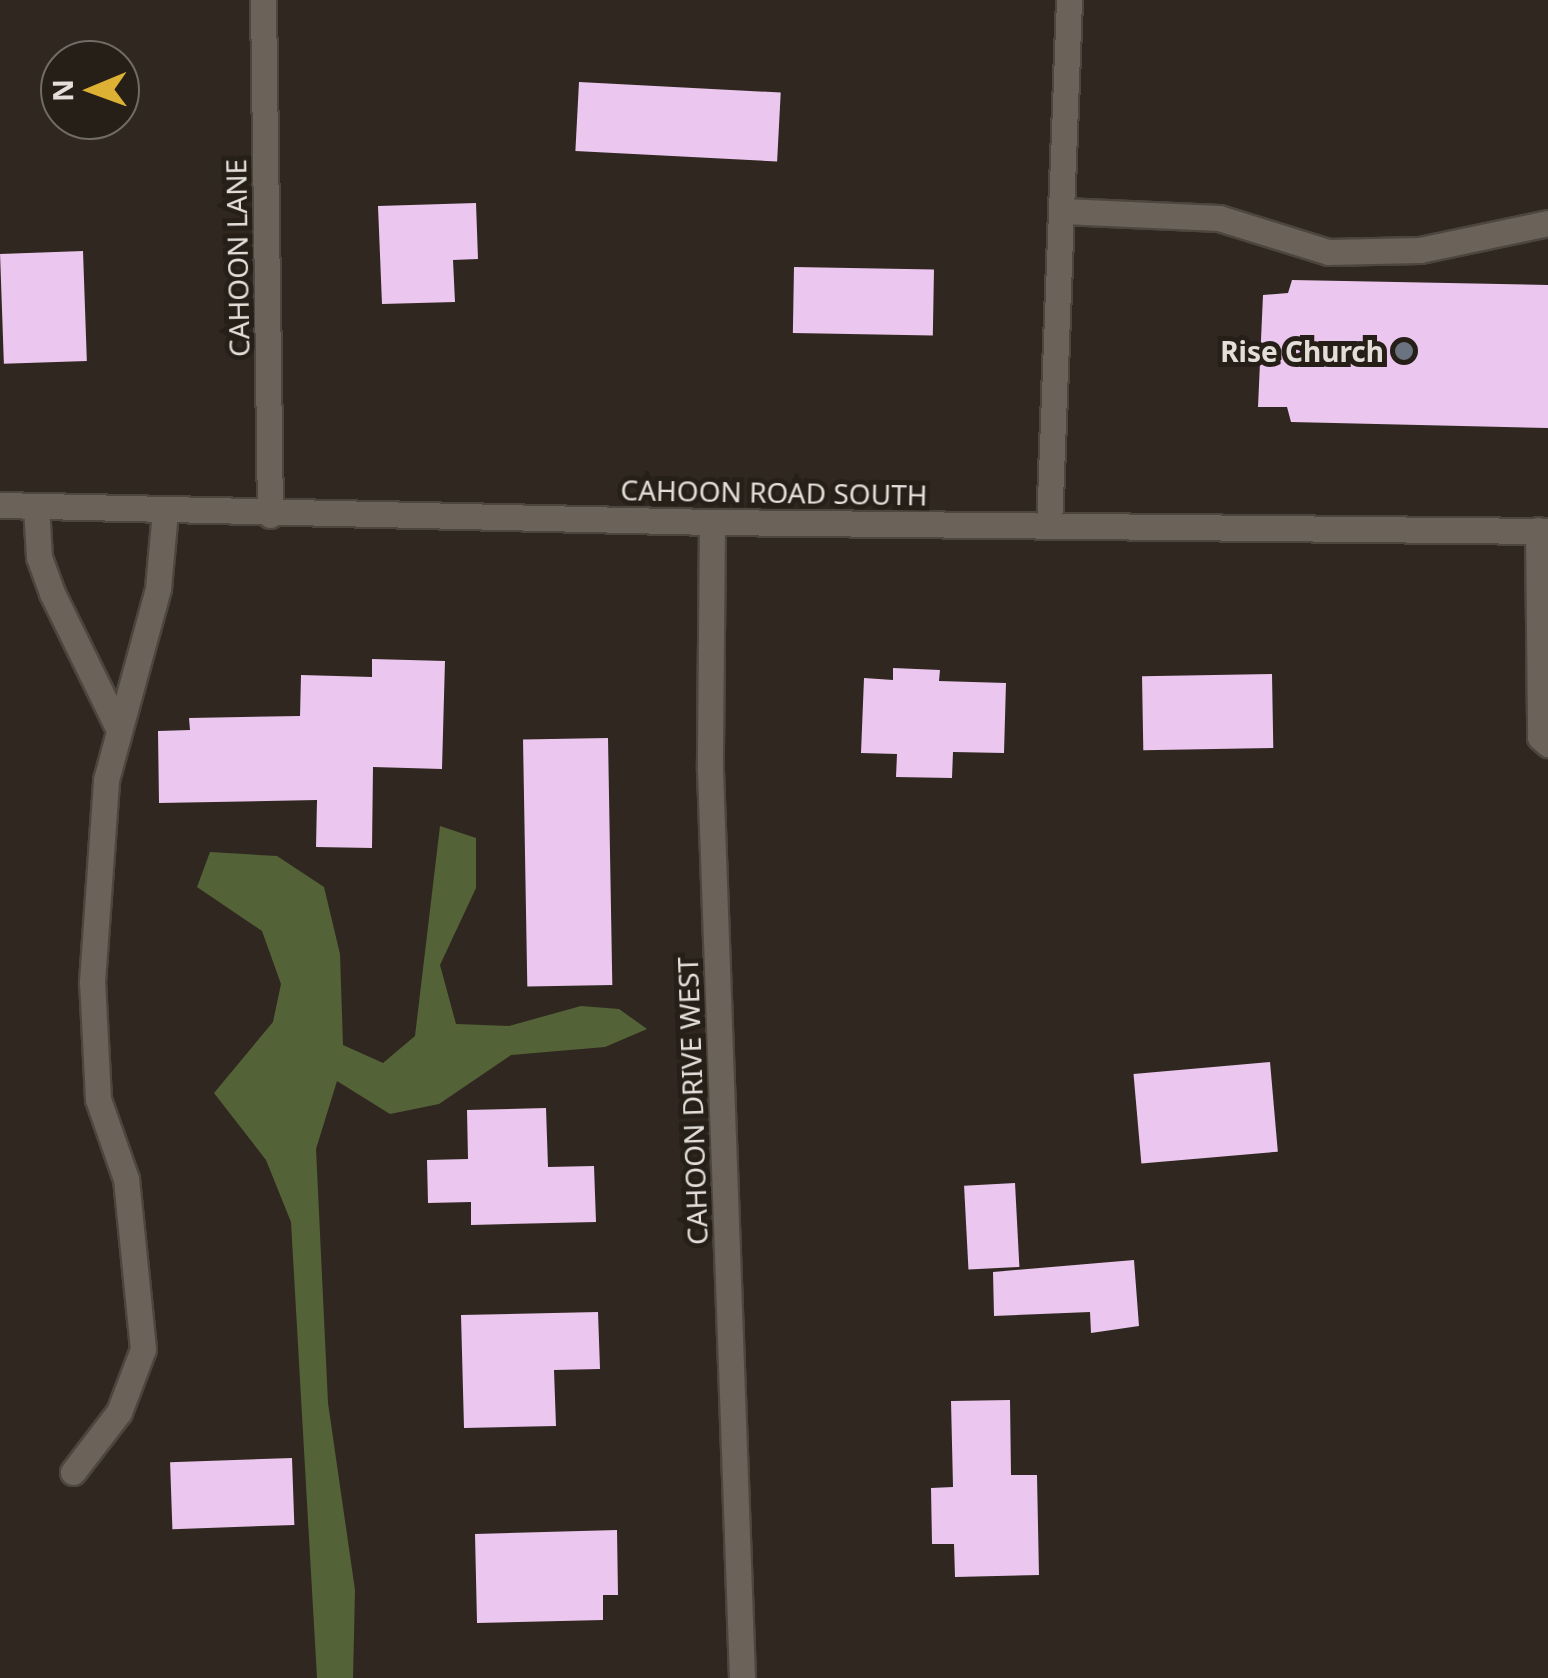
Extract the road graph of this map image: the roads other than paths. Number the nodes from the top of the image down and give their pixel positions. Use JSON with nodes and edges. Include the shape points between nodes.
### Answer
{"nodes":[{"id":1,"x":263,"y":0,"type":"edge"},
{"id":2,"x":1070,"y":0,"type":"edge"},
{"id":3,"x":1062,"y":211,"type":"junction"},
{"id":4,"x":1548,"y":222,"type":"edge"},
{"id":5,"x":0,"y":505,"type":"edge"},
{"id":6,"x":36,"y":506,"type":"junction"},
{"id":7,"x":165,"y":511,"type":"junction"},
{"id":8,"x":270,"y":515,"type":"junction"},
{"id":9,"x":712,"y":522,"type":"junction"},
{"id":10,"x":1050,"y":526,"type":"junction"},
{"id":11,"x":1543,"y":530,"type":"edge"},
{"id":12,"x":118,"y":728,"type":"junction"},
{"id":13,"x":1548,"y":744,"type":"edge"},
{"id":14,"x":74,"y":1472,"type":"dead end"},
{"id":15,"x":742,"y":1678,"type":"edge"}],
"edges":[{"from":1,"to":8,"type":"street","name":"CAHOON LANE"},
{"from":2,"to":3,"type":"street"},
{"from":3,"to":4,"type":"street","via":[[1219,218],[1328,252],[1420,250]]},
{"from":3,"to":10,"type":"street"},
{"from":5,"to":6,"type":"street","name":"CAHOON ROAD SOUTH"},
{"from":6,"to":7,"type":"street","name":"CAHOON ROAD SOUTH"},
{"from":6,"to":12,"type":"street","via":[[39,558]]},
{"from":7,"to":8,"type":"street","name":"CAHOON ROAD SOUTH"},
{"from":7,"to":12,"type":"street","via":[[158,588]]},
{"from":8,"to":9,"type":"street","name":"CAHOON ROAD SOUTH"},
{"from":9,"to":10,"type":"street","name":"CAHOON ROAD SOUTH"},
{"from":9,"to":15,"type":"street","name":"CAHOON DRIVE WEST","via":[[710,770]]},
{"from":10,"to":11,"type":"street","name":"CAHOON ROAD SOUTH"},
{"from":11,"to":13,"type":"street","via":[[1540,737]]},
{"from":12,"to":14,"type":"street","via":[[100,849],[93,1033],[98,1100],[129,1197],[143,1349],[119,1412]]}]}
